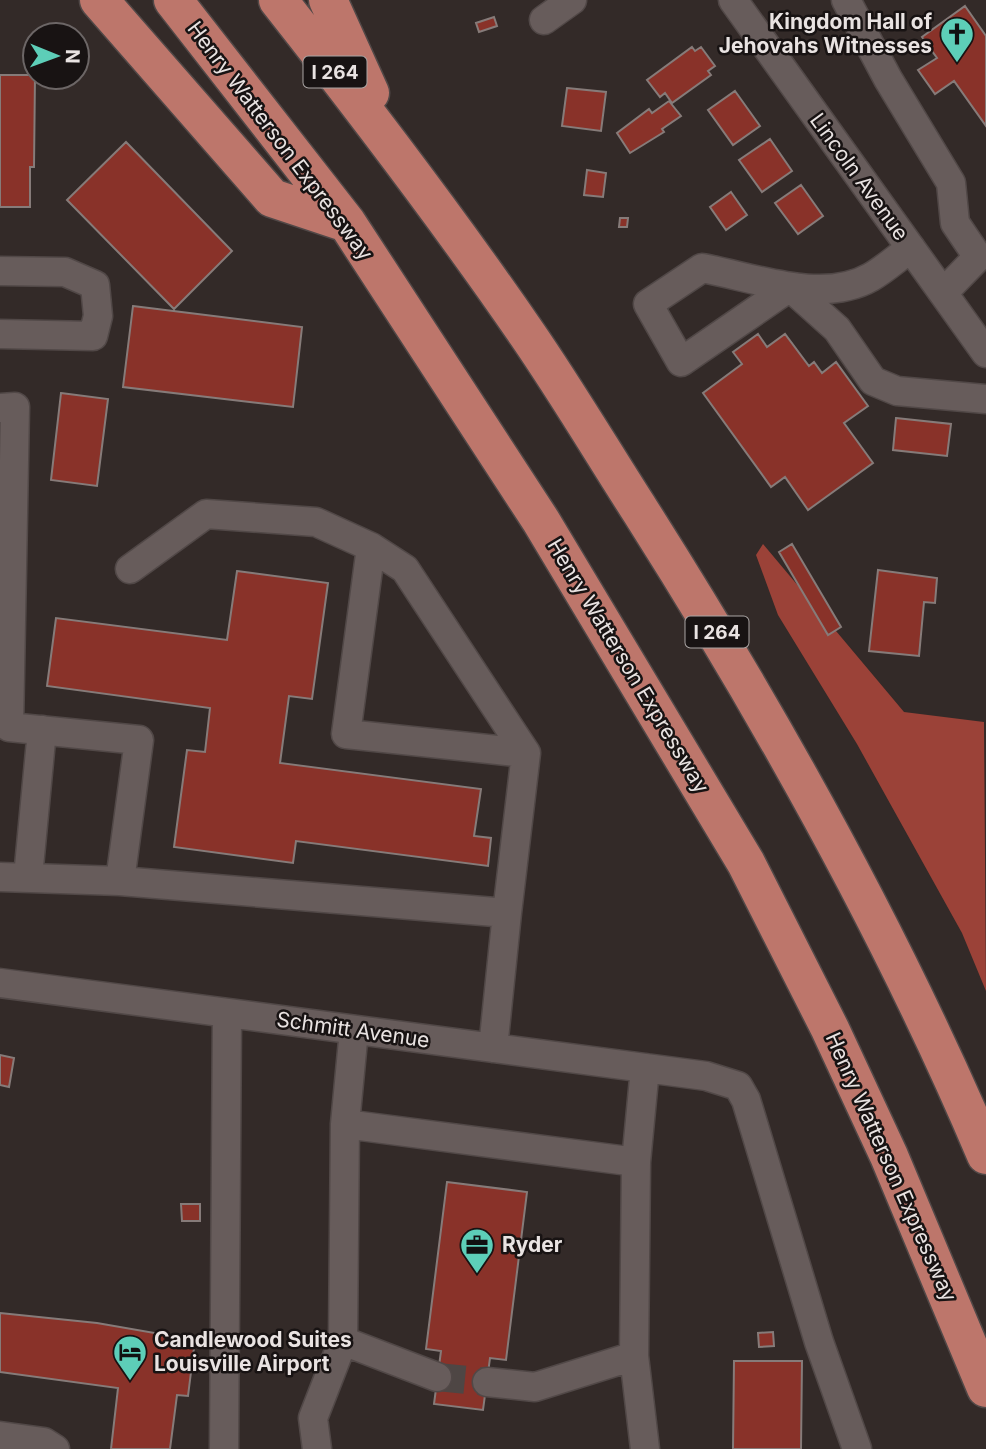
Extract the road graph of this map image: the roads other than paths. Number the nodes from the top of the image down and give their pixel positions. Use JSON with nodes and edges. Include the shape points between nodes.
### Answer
{"nodes":[{"id":1,"x":99,"y":0,"type":"edge"},
{"id":2,"x":173,"y":0,"type":"edge"},
{"id":3,"x":278,"y":0,"type":"edge"},
{"id":4,"x":328,"y":0,"type":"edge"},
{"id":5,"x":572,"y":0,"type":"edge"},
{"id":6,"x":733,"y":0,"type":"edge"},
{"id":7,"x":846,"y":0,"type":"edge"},
{"id":8,"x":544,"y":20,"type":"dead end"},
{"id":9,"x":392,"y":144,"type":"junction"},
{"id":10,"x":347,"y":223,"type":"junction"},
{"id":11,"x":911,"y":248,"type":"junction"},
{"id":12,"x":0,"y":271,"type":"edge"},
{"id":13,"x":790,"y":287,"type":"junction"},
{"id":14,"x":943,"y":293,"type":"junction"},
{"id":15,"x":0,"y":334,"type":"edge"},
{"id":16,"x":986,"y":353,"type":"edge"},
{"id":17,"x":986,"y":399,"type":"edge"},
{"id":18,"x":0,"y":408,"type":"edge"},
{"id":19,"x":371,"y":547,"type":"junction"},
{"id":20,"x":130,"y":569,"type":"dead end"},
{"id":21,"x":5,"y":727,"type":"edge"},
{"id":22,"x":42,"y":730,"type":"junction"},
{"id":23,"x":526,"y":753,"type":"junction"},
{"id":24,"x":14,"y":877,"type":"edge"},
{"id":25,"x":120,"y":881,"type":"junction"},
{"id":26,"x":508,"y":913,"type":"junction"},
{"id":27,"x":0,"y":983,"type":"edge"},
{"id":28,"x":227,"y":1013,"type":"junction"},
{"id":29,"x":354,"y":1030,"type":"junction"},
{"id":30,"x":494,"y":1048,"type":"junction"},
{"id":31,"x":645,"y":1068,"type":"junction"},
{"id":32,"x":345,"y":1124,"type":"junction"},
{"id":33,"x":986,"y":1155,"type":"edge"},
{"id":34,"x":636,"y":1162,"type":"junction"},
{"id":35,"x":343,"y":1341,"type":"junction"},
{"id":36,"x":634,"y":1356,"type":"junction"},
{"id":37,"x":438,"y":1377,"type":"tunnel mouth"},
{"id":38,"x":487,"y":1382,"type":"tunnel mouth"},
{"id":39,"x":986,"y":1388,"type":"edge"},
{"id":40,"x":0,"y":1436,"type":"edge"},
{"id":41,"x":55,"y":1449,"type":"edge"},
{"id":42,"x":224,"y":1449,"type":"edge"},
{"id":43,"x":317,"y":1449,"type":"edge"},
{"id":44,"x":645,"y":1449,"type":"edge"},
{"id":45,"x":858,"y":1449,"type":"edge"}],
"edges":[{"from":1,"to":10,"type":"highway","via":[[272,198]]},
{"from":2,"to":10,"type":"highway","name":"Henry Watterson Expressway"},
{"from":3,"to":9,"type":"highway","number":"I 264"},
{"from":4,"to":9,"type":"highway"},
{"from":5,"to":8,"type":"street"},
{"from":6,"to":11,"type":"street","name":"Lincoln Avenue"},
{"from":7,"to":14,"type":"street","via":[[951,183],[955,223],[978,257]]},
{"from":9,"to":33,"type":"highway","number":"I 264","via":[[528,335],[716,629],[828,828]]},
{"from":10,"to":39,"type":"highway","name":"Henry Watterson Expressway","via":[[541,521],[746,863],[889,1156]]},
{"from":11,"to":13,"type":"street","via":[[870,277],[842,287]]},
{"from":11,"to":14,"type":"street","name":"Lincoln Avenue"},
{"from":12,"to":15,"type":"street","via":[[65,272],[95,285],[98,316],[93,336]]},
{"from":13,"to":13,"type":"street","via":[[702,268],[648,304],[681,362]]},
{"from":13,"to":17,"type":"street","via":[[837,329],[873,381],[897,391]]},
{"from":14,"to":16,"type":"street","name":"Lincoln Avenue"},
{"from":18,"to":21,"type":"street","via":[[15,407]]},
{"from":19,"to":20,"type":"street","via":[[316,522],[206,514]]},
{"from":19,"to":23,"type":"street","via":[[405,569]]},
{"from":19,"to":23,"type":"street","via":[[346,734]]},
{"from":21,"to":22,"type":"street"},
{"from":22,"to":24,"type":"street"},
{"from":22,"to":25,"type":"street","via":[[139,740]]},
{"from":23,"to":26,"type":"street"},
{"from":24,"to":25,"type":"street"},
{"from":25,"to":26,"type":"street"},
{"from":26,"to":30,"type":"street"},
{"from":27,"to":28,"type":"street","name":"Schmitt Avenue"},
{"from":28,"to":29,"type":"street","name":"Schmitt Avenue"},
{"from":28,"to":42,"type":"street"},
{"from":29,"to":30,"type":"street","name":"Schmitt Avenue"},
{"from":29,"to":32,"type":"street"},
{"from":30,"to":31,"type":"street","name":"Schmitt Avenue"},
{"from":31,"to":34,"type":"street"},
{"from":31,"to":45,"type":"street","name":"Schmitt Avenue","via":[[706,1076],[738,1086],[746,1100],[819,1342]]},
{"from":32,"to":34,"type":"street"},
{"from":32,"to":35,"type":"street"},
{"from":34,"to":36,"type":"street"},
{"from":35,"to":37,"type":"street"},
{"from":35,"to":43,"type":"street","via":[[313,1418]]},
{"from":36,"to":38,"type":"street","via":[[535,1387]]},
{"from":36,"to":44,"type":"street"},
{"from":40,"to":41,"type":"street","via":[[44,1442]]}]}
